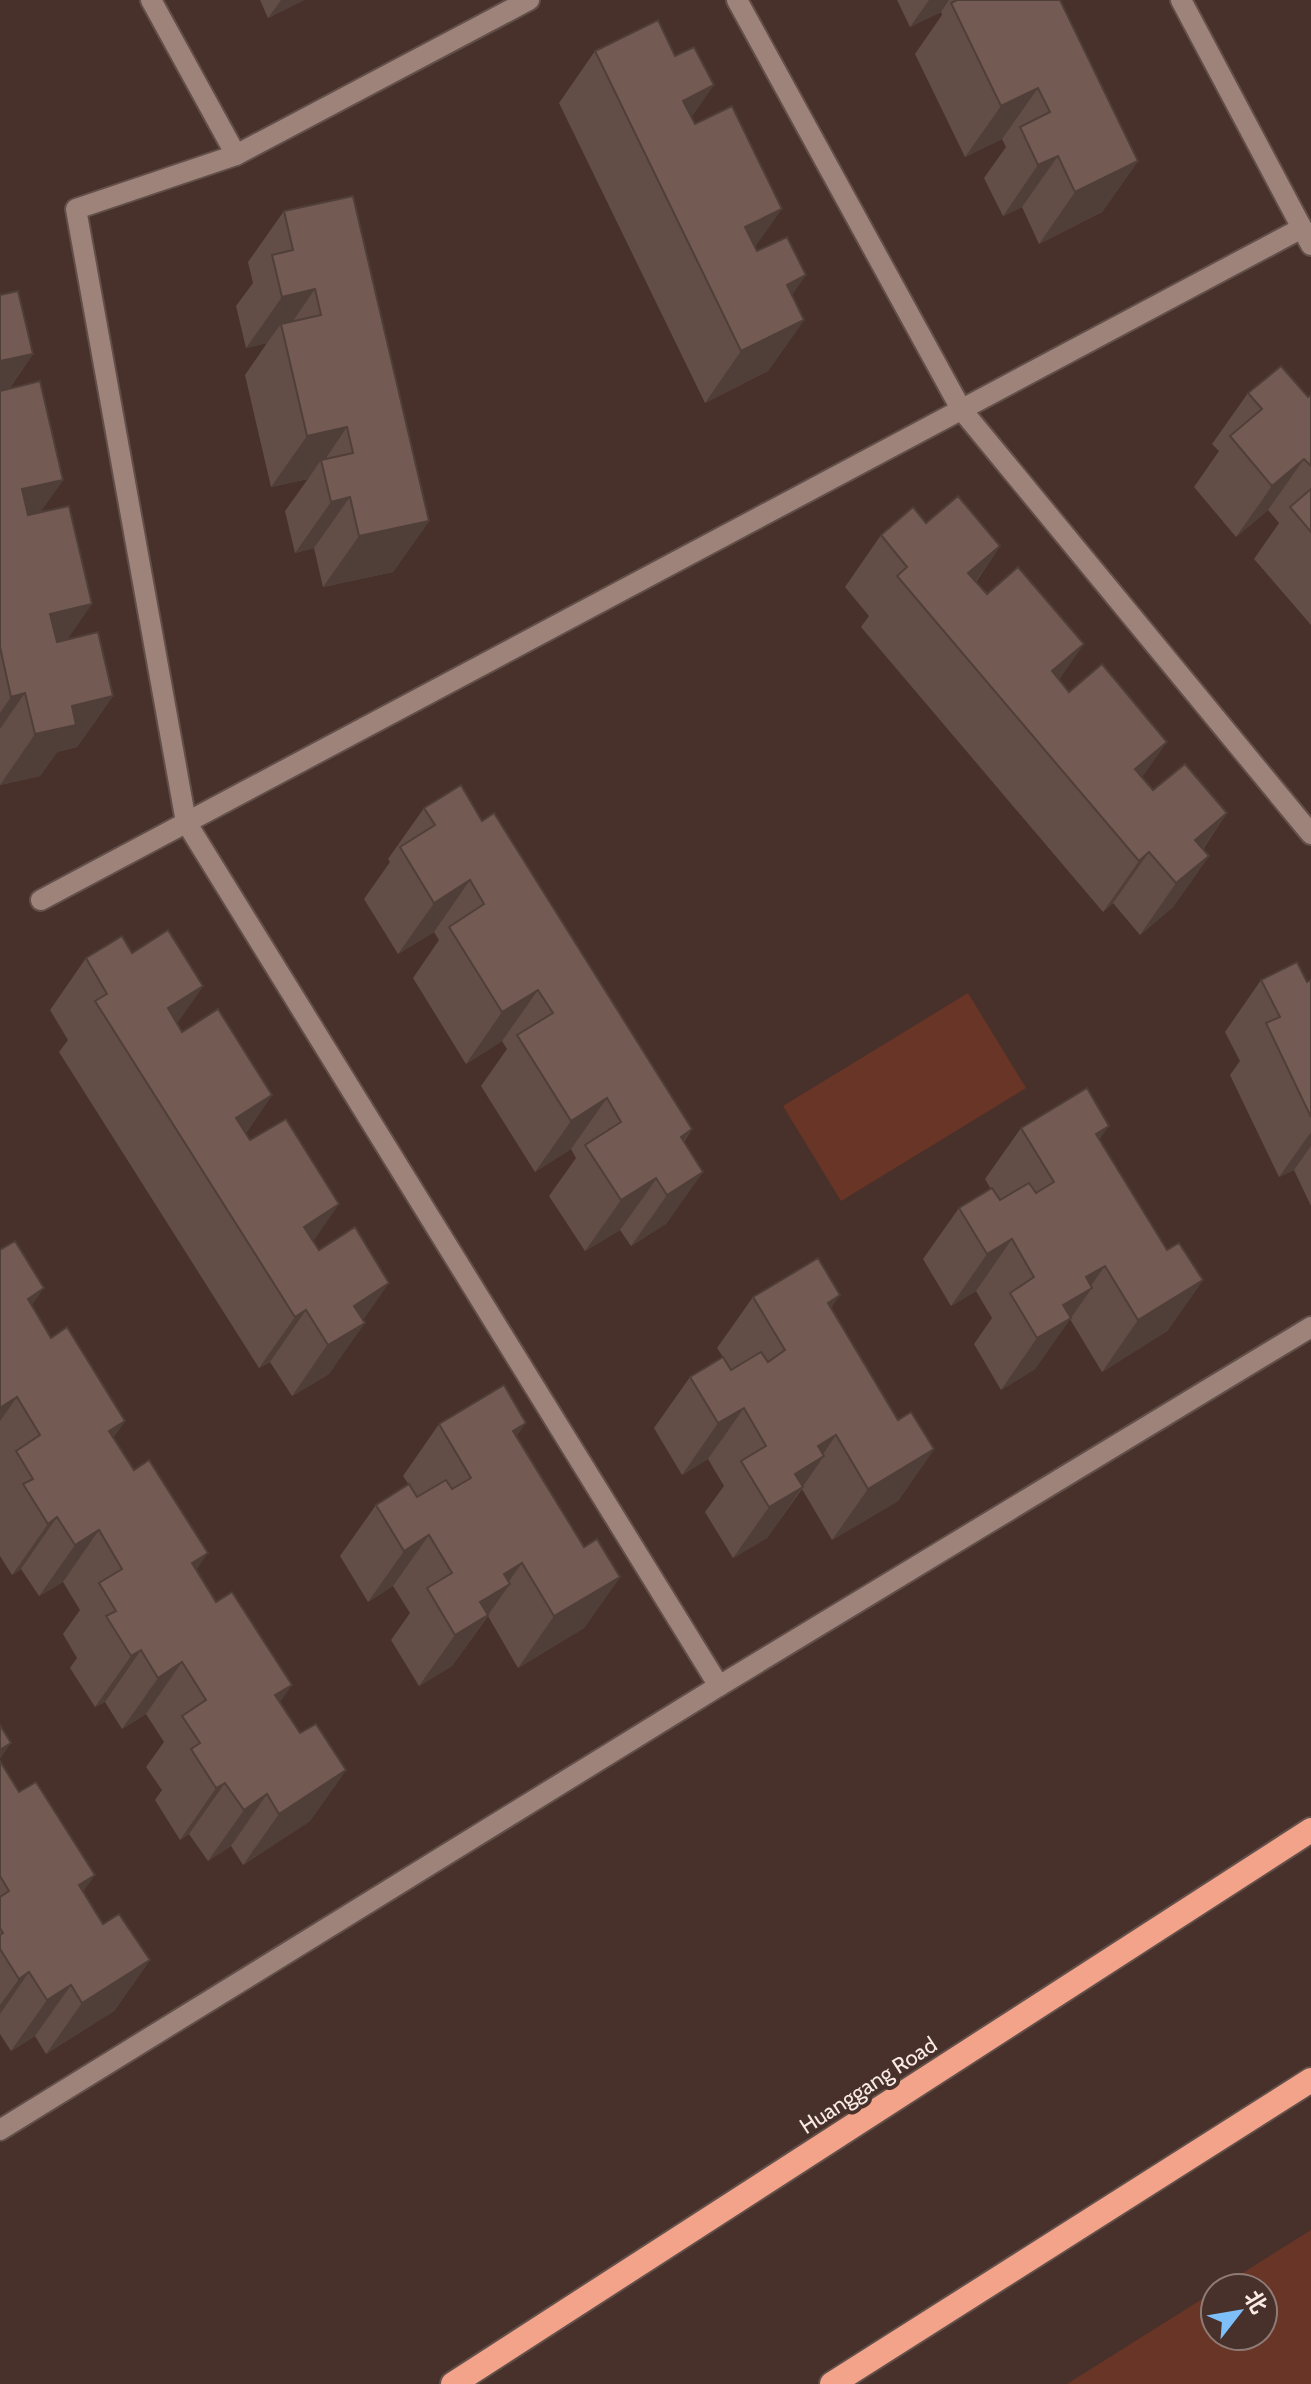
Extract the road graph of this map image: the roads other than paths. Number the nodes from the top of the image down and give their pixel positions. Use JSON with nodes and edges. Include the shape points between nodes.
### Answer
{"nodes":[{"id":1,"x":151,"y":0,"type":"edge"},
{"id":2,"x":529,"y":0,"type":"edge"},
{"id":3,"x":737,"y":0,"type":"edge"},
{"id":4,"x":1181,"y":0,"type":"edge"},
{"id":5,"x":236,"y":155,"type":"junction"},
{"id":6,"x":1306,"y":237,"type":"edge"},
{"id":7,"x":961,"y":409,"type":"junction"},
{"id":8,"x":186,"y":822,"type":"junction"},
{"id":9,"x":1311,"y":834,"type":"edge"},
{"id":10,"x":41,"y":900,"type":"dead end"},
{"id":11,"x":1311,"y":1327,"type":"edge"},
{"id":12,"x":719,"y":1686,"type":"junction"},
{"id":13,"x":1311,"y":1830,"type":"edge"},
{"id":14,"x":1311,"y":2080,"type":"edge"},
{"id":15,"x":0,"y":2130,"type":"edge"},
{"id":16,"x":453,"y":2384,"type":"edge"},
{"id":17,"x":832,"y":2384,"type":"edge"}],
"edges":[{"from":1,"to":5,"type":"street"},
{"from":2,"to":5,"type":"street"},
{"from":3,"to":7,"type":"street"},
{"from":4,"to":6,"type":"street"},
{"from":5,"to":8,"type":"street","via":[[76,209]]},
{"from":6,"to":7,"type":"street"},
{"from":7,"to":8,"type":"street"},
{"from":7,"to":9,"type":"street"},
{"from":8,"to":10,"type":"street"},
{"from":8,"to":12,"type":"street"},
{"from":11,"to":12,"type":"street"},
{"from":12,"to":15,"type":"street"},
{"from":13,"to":16,"type":"highway","name":"Huanggang Road"},
{"from":14,"to":17,"type":"highway"}]}
